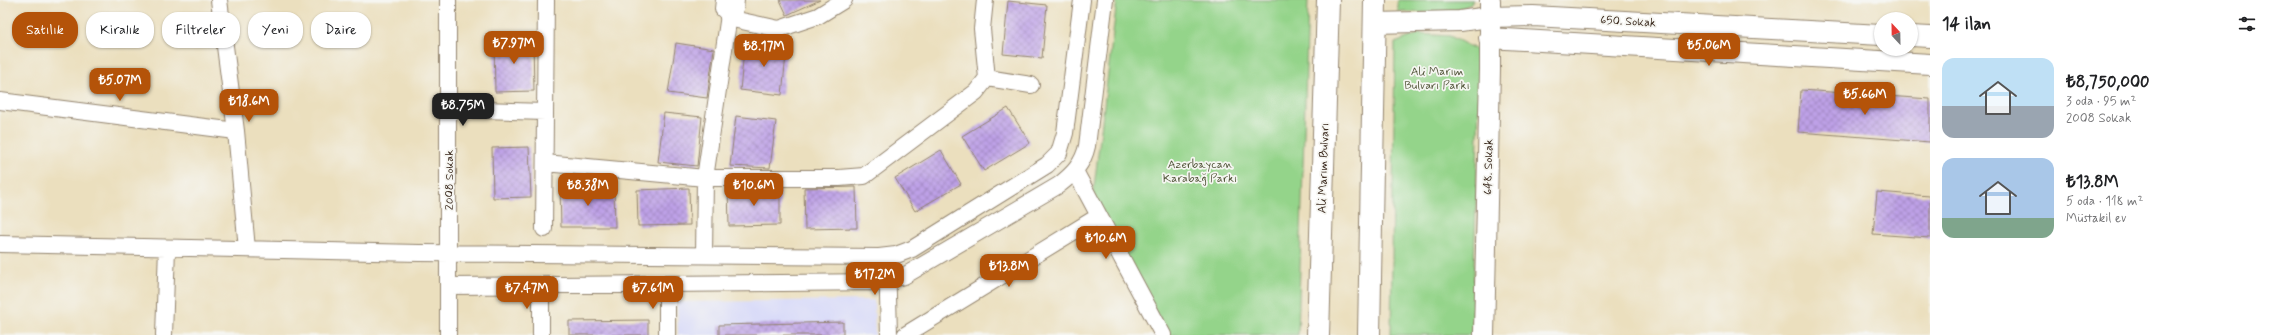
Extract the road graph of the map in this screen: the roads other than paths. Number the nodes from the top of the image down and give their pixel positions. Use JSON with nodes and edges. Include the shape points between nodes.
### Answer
{"nodes":[{"id":1,"x":220,"y":0,"type":"edge"},
{"id":2,"x":448,"y":0,"type":"edge"},
{"id":3,"x":546,"y":0,"type":"edge"},
{"id":4,"x":724,"y":0,"type":"edge"},
{"id":5,"x":736,"y":0,"type":"edge"},
{"id":6,"x":844,"y":0,"type":"edge"},
{"id":7,"x":985,"y":0,"type":"edge"},
{"id":8,"x":1082,"y":0,"type":"edge"},
{"id":9,"x":1105,"y":0,"type":"edge"},
{"id":10,"x":1328,"y":0,"type":"edge"},
{"id":11,"x":1375,"y":0,"type":"edge"},
{"id":12,"x":1489,"y":8,"type":"edge"},
{"id":13,"x":729,"y":17,"type":"junction"},
{"id":14,"x":1374,"y":23,"type":"junction"},
{"id":15,"x":1874,"y":35,"type":"edge"},
{"id":16,"x":1918,"y":36,"type":"edge"},
{"id":17,"x":1930,"y":37,"type":"edge"},
{"id":18,"x":1489,"y":38,"type":"junction"},
{"id":19,"x":1930,"y":64,"type":"edge"},
{"id":20,"x":987,"y":78,"type":"junction"},
{"id":21,"x":1032,"y":85,"type":"dead end"},
{"id":22,"x":0,"y":101,"type":"edge"},
{"id":23,"x":449,"y":109,"type":"junction"},
{"id":24,"x":545,"y":112,"type":"junction"},
{"id":25,"x":236,"y":131,"type":"junction"},
{"id":26,"x":545,"y":163,"type":"junction"},
{"id":27,"x":1075,"y":171,"type":"junction"},
{"id":28,"x":705,"y":178,"type":"junction"},
{"id":29,"x":1099,"y":216,"type":"junction"},
{"id":30,"x":544,"y":229,"type":"dead end"},
{"id":31,"x":0,"y":244,"type":"edge"},
{"id":32,"x":167,"y":248,"type":"junction"},
{"id":33,"x":247,"y":250,"type":"junction"},
{"id":34,"x":448,"y":253,"type":"junction"},
{"id":35,"x":704,"y":255,"type":"junction"},
{"id":36,"x":887,"y":257,"type":"junction"},
{"id":37,"x":889,"y":280,"type":"junction"},
{"id":38,"x":667,"y":284,"type":"junction"},
{"id":39,"x":541,"y":285,"type":"junction"},
{"id":40,"x":448,"y":286,"type":"junction"},
{"id":41,"x":164,"y":335,"type":"edge"},
{"id":42,"x":448,"y":335,"type":"edge"},
{"id":43,"x":541,"y":335,"type":"edge"},
{"id":44,"x":667,"y":335,"type":"edge"},
{"id":45,"x":889,"y":335,"type":"edge"},
{"id":46,"x":905,"y":335,"type":"edge"},
{"id":47,"x":1163,"y":335,"type":"edge"},
{"id":48,"x":1318,"y":335,"type":"edge"},
{"id":49,"x":1368,"y":335,"type":"edge"},
{"id":50,"x":1484,"y":335,"type":"edge"}],
"edges":[{"from":1,"to":25,"type":"street"},
{"from":2,"to":23,"type":"street","name":"2008 Sokak"},
{"from":3,"to":24,"type":"street"},
{"from":4,"to":13,"type":"street","via":[[723,9]]},
{"from":5,"to":13,"type":"street","via":[[735,9]]},
{"from":6,"to":13,"type":"street","via":[[818,16],[780,29]]},
{"from":7,"to":20,"type":"street","via":[[982,29]]},
{"from":8,"to":36,"type":"street","via":[[1065,133],[1059,153],[1026,179],[912,249]]},
{"from":9,"to":27,"type":"street","via":[[1087,146],[1085,155]]},
{"from":10,"to":48,"type":"main road","name":"Ali Marım Bulvarı"},
{"from":11,"to":14,"type":"main road"},
{"from":12,"to":14,"type":"street","name":"650. Sokak","via":[[1460,21]]},
{"from":12,"to":15,"type":"street","name":"650. Sokak","via":[[1533,16]]},
{"from":12,"to":18,"type":"street","name":"648. Sokak"},
{"from":13,"to":28,"type":"street"},
{"from":14,"to":49,"type":"main road"},
{"from":16,"to":17,"type":"street"},
{"from":18,"to":19,"type":"street"},
{"from":18,"to":50,"type":"street","name":"648. Sokak"},
{"from":20,"to":21,"type":"street"},
{"from":20,"to":28,"type":"street","via":[[976,92],[864,176]]},
{"from":22,"to":25,"type":"street"},
{"from":23,"to":24,"type":"street"},
{"from":23,"to":34,"type":"street","name":"2008 Sokak"},
{"from":24,"to":26,"type":"street"},
{"from":25,"to":33,"type":"street"},
{"from":26,"to":28,"type":"street"},
{"from":26,"to":30,"type":"street"},
{"from":27,"to":29,"type":"street"},
{"from":27,"to":37,"type":"street","via":[[1059,185],[915,271]]},
{"from":28,"to":35,"type":"street"},
{"from":29,"to":46,"type":"street"},
{"from":29,"to":47,"type":"street"},
{"from":31,"to":32,"type":"street"},
{"from":32,"to":33,"type":"street"},
{"from":32,"to":41,"type":"street"},
{"from":33,"to":34,"type":"street"},
{"from":34,"to":35,"type":"street"},
{"from":34,"to":40,"type":"street","name":"2008 Sokak"},
{"from":35,"to":36,"type":"street"},
{"from":36,"to":37,"type":"street"},
{"from":37,"to":38,"type":"street"},
{"from":37,"to":45,"type":"street"},
{"from":38,"to":39,"type":"street"},
{"from":38,"to":44,"type":"street"},
{"from":39,"to":40,"type":"street"},
{"from":39,"to":43,"type":"street"},
{"from":40,"to":42,"type":"street","name":"2008 Sokak"}]}
